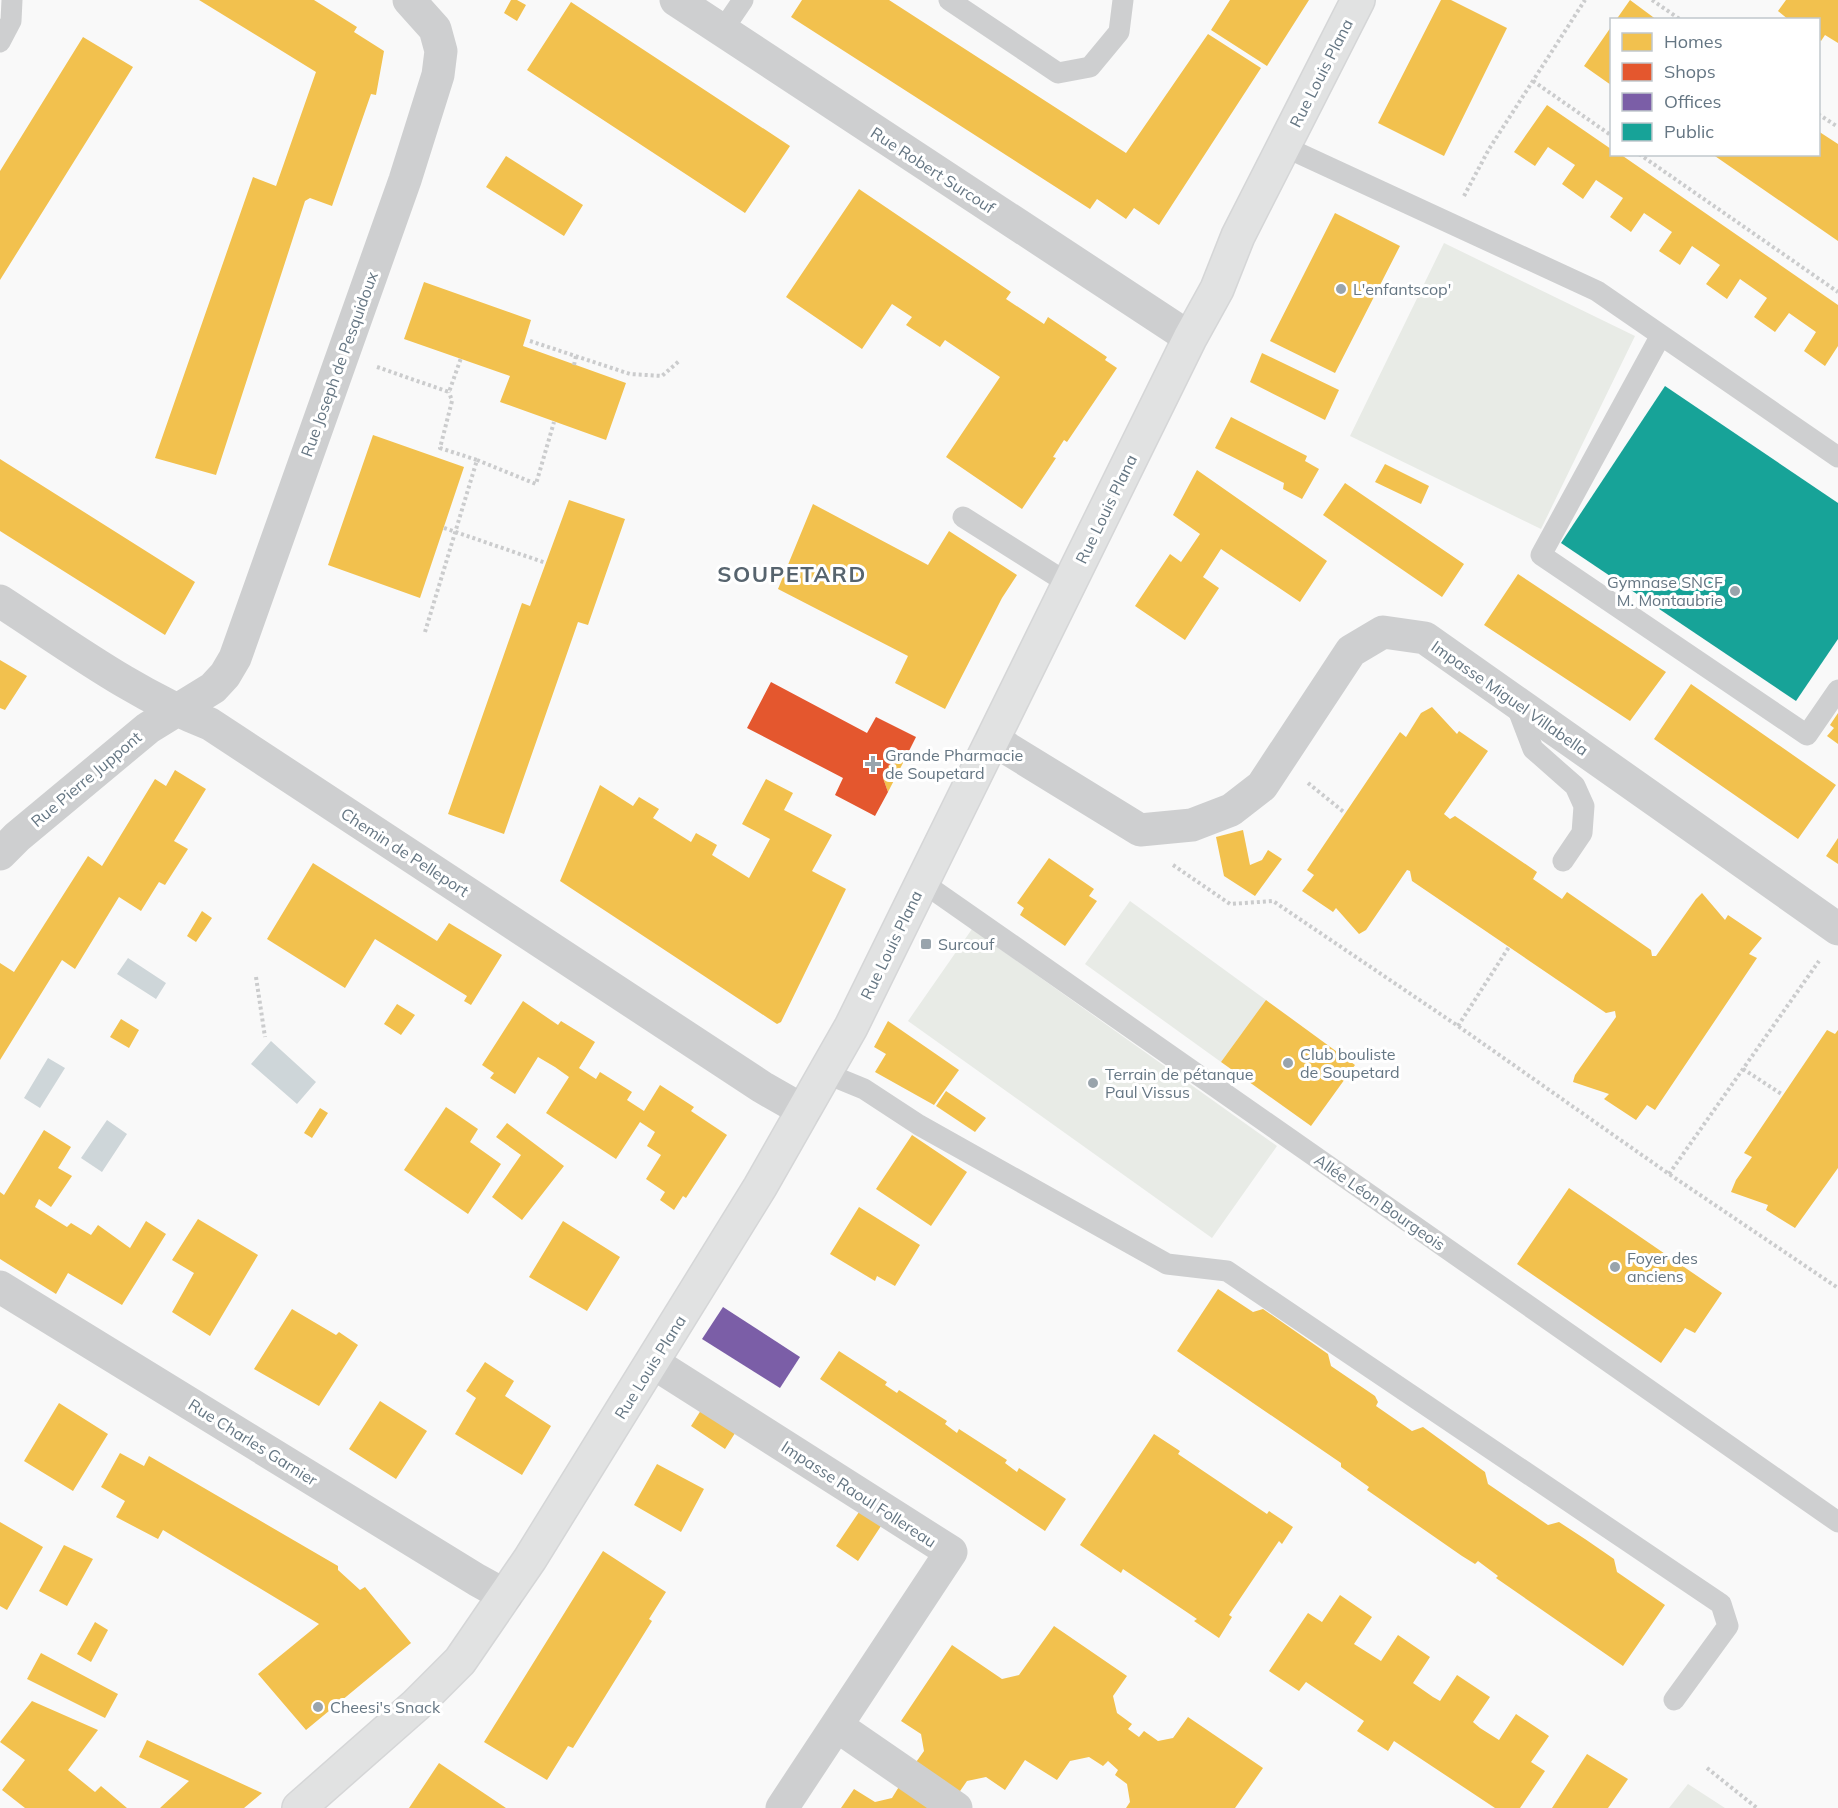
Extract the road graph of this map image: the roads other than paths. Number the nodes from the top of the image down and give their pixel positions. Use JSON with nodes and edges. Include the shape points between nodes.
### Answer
{"nodes":[{"id":1,"x":12,"y":0,"type":"edge"},
{"id":2,"x":410,"y":0,"type":"edge"},
{"id":3,"x":676,"y":0,"type":"edge"},
{"id":4,"x":743,"y":0,"type":"edge"},
{"id":5,"x":948,"y":0,"type":"edge"},
{"id":6,"x":1123,"y":0,"type":"edge"},
{"id":7,"x":1358,"y":0,"type":"edge"},
{"id":8,"x":722,"y":31,"type":"junction"},
{"id":9,"x":0,"y":42,"type":"edge"},
{"id":10,"x":1283,"y":146,"type":"junction"},
{"id":11,"x":1661,"y":335,"type":"junction"},
{"id":12,"x":1190,"y":338,"type":"junction"},
{"id":13,"x":1838,"y":457,"type":"edge"},
{"id":14,"x":963,"y":517,"type":"dead end"},
{"id":15,"x":1069,"y":584,"type":"junction"},
{"id":16,"x":0,"y":601,"type":"edge"},
{"id":17,"x":1838,"y":690,"type":"edge"},
{"id":18,"x":1515,"y":702,"type":"junction"},
{"id":19,"x":177,"y":711,"type":"junction"},
{"id":20,"x":992,"y":739,"type":"junction"},
{"id":21,"x":0,"y":854,"type":"edge"},
{"id":22,"x":1563,"y":861,"type":"dead end"},
{"id":23,"x":922,"y":882,"type":"junction"},
{"id":24,"x":1831,"y":941,"type":"edge"},
{"id":25,"x":825,"y":1073,"type":"junction"},
{"id":26,"x":804,"y":1111,"type":"junction"},
{"id":27,"x":0,"y":1287,"type":"edge"},
{"id":28,"x":652,"y":1362,"type":"junction"},
{"id":29,"x":1838,"y":1522,"type":"edge"},
{"id":30,"x":506,"y":1596,"type":"junction"},
{"id":31,"x":1674,"y":1700,"type":"dead end"},
{"id":32,"x":837,"y":1726,"type":"junction"},
{"id":33,"x":299,"y":1808,"type":"edge"},
{"id":34,"x":782,"y":1808,"type":"edge"},
{"id":35,"x":956,"y":1808,"type":"edge"}],
"edges":[{"from":1,"to":9,"type":"lane","via":[[11,21]]},
{"from":2,"to":19,"type":"street","name":"Rue Joseph de Pesquidoux","via":[[435,28],[441,51],[438,75],[405,180],[235,657],[213,688]]},
{"from":3,"to":8,"type":"street","name":"Rue Robert Surcouf"},
{"from":4,"to":8,"type":"lane"},
{"from":5,"to":6,"type":"lane","via":[[1058,73],[1090,67],[1119,32]]},
{"from":7,"to":10,"type":"street","name":"Rue Louis Plana"},
{"from":8,"to":12,"type":"street","name":"Rue Robert Surcouf"},
{"from":10,"to":11,"type":"lane","via":[[1597,291]]},
{"from":10,"to":12,"type":"street","name":"Rue Louis Plana"},
{"from":11,"to":13,"type":"lane"},
{"from":11,"to":17,"type":"lane","via":[[1541,555],[1807,735]]},
{"from":12,"to":15,"type":"street","name":"Rue Louis Plana"},
{"from":14,"to":15,"type":"lane"},
{"from":15,"to":20,"type":"street","name":"Rue Louis Plana"},
{"from":16,"to":19,"type":"street","name":"Chemin de Pelleport"},
{"from":18,"to":20,"type":"street","name":"Impasse Miguel Villabella","via":[[1425,638],[1383,632],[1351,651],[1262,786],[1231,810],[1192,825],[1140,830]]},
{"from":18,"to":22,"type":"lane","via":[[1533,749],[1575,786],[1584,806],[1582,833]]},
{"from":18,"to":24,"type":"street","name":"Impasse Miguel Villabella"},
{"from":19,"to":21,"type":"street","name":"Rue Pierre Juppont","via":[[148,728]]},
{"from":19,"to":26,"type":"street","name":"Chemin de Pelleport","via":[[210,724]]},
{"from":20,"to":23,"type":"street","name":"Rue Louis Plana"},
{"from":23,"to":25,"type":"street","name":"Rue Louis Plana"},
{"from":23,"to":29,"type":"lane","name":"Allée Léon Bourgeois"},
{"from":25,"to":26,"type":"street","name":"Rue Louis Plana"},
{"from":25,"to":31,"type":"lane","via":[[864,1089],[919,1125],[1167,1264],[1227,1272],[1721,1604],[1728,1626]]},
{"from":26,"to":28,"type":"street","name":"Rue Louis Plana"},
{"from":27,"to":30,"type":"street","name":"Rue Charles Garnier"},
{"from":28,"to":30,"type":"street","name":"Rue Louis Plana"},
{"from":28,"to":32,"type":"street","name":"Impasse Raoul Follereau","via":[[951,1552]]},
{"from":30,"to":33,"type":"street","name":"Rue Louis Plana","via":[[460,1661]]},
{"from":32,"to":34,"type":"street","name":"Impasse Raoul Follereau"},
{"from":32,"to":35,"type":"street"}]}
